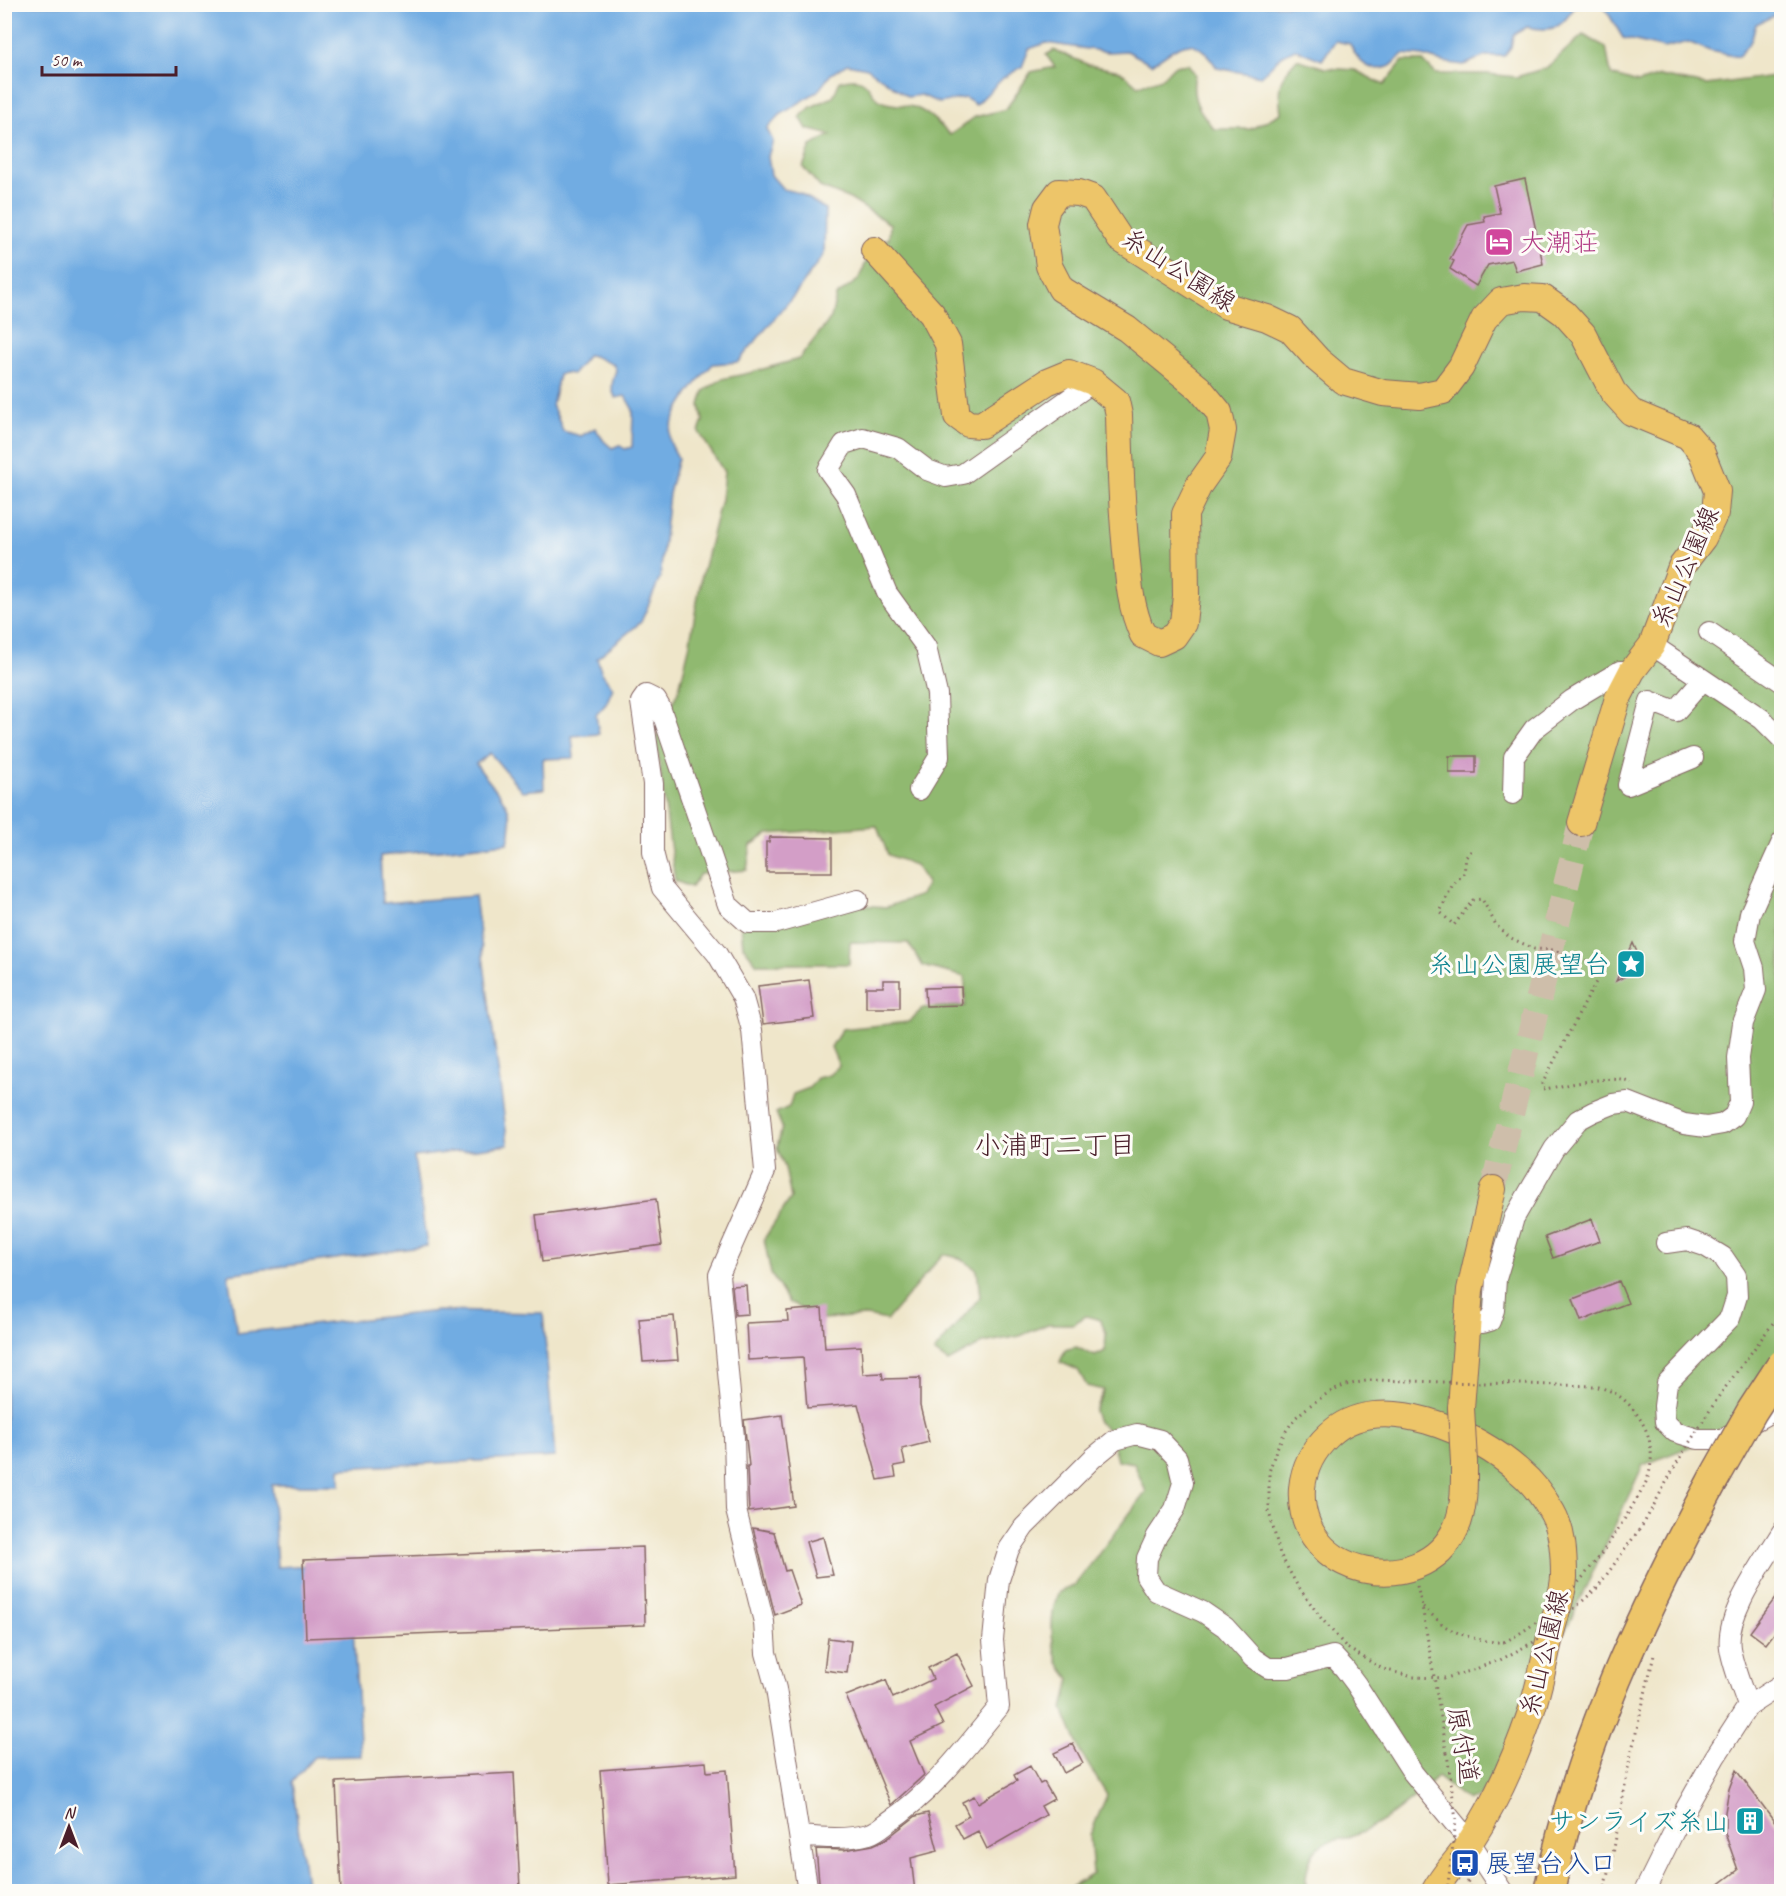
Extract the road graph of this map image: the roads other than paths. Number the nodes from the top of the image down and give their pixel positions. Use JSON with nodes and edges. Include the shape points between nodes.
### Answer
{"nodes":[{"id":1,"x":874,"y":250,"type":"dead end"},
{"id":2,"x":1093,"y":382,"type":"junction"},
{"id":3,"x":1709,"y":632,"type":"dead end"},
{"id":4,"x":1652,"y":645,"type":"junction"},
{"id":5,"x":1632,"y":671,"type":"junction"},
{"id":6,"x":1703,"y":680,"type":"junction"},
{"id":7,"x":1782,"y":682,"type":"edge"},
{"id":8,"x":1779,"y":730,"type":"edge"},
{"id":9,"x":1693,"y":758,"type":"dead end"},
{"id":10,"x":919,"y":790,"type":"dead end"},
{"id":11,"x":1513,"y":794,"type":"dead end"},
{"id":12,"x":1581,"y":823,"type":"tunnel mouth"},
{"id":13,"x":1782,"y":842,"type":"edge"},
{"id":14,"x":858,"y":900,"type":"dead end"},
{"id":15,"x":1493,"y":1189,"type":"tunnel mouth"},
{"id":16,"x":1666,"y":1243,"type":"dead end"},
{"id":17,"x":1467,"y":1322,"type":"junction"},
{"id":18,"x":1782,"y":1365,"type":"edge"},
{"id":19,"x":1782,"y":1384,"type":"edge"},
{"id":20,"x":1782,"y":1406,"type":"edge"},
{"id":21,"x":1713,"y":1480,"type":"junction"},
{"id":22,"x":1782,"y":1532,"type":"edge"},
{"id":23,"x":1782,"y":1684,"type":"edge"},
{"id":24,"x":1748,"y":1706,"type":"junction"},
{"id":25,"x":800,"y":1836,"type":"junction"},
{"id":26,"x":1470,"y":1842,"type":"junction"},
{"id":27,"x":808,"y":1892,"type":"edge"},
{"id":28,"x":1434,"y":1892,"type":"edge"},
{"id":29,"x":1503,"y":1892,"type":"edge"},
{"id":30,"x":1549,"y":1892,"type":"edge"},
{"id":31,"x":1644,"y":1892,"type":"edge"}],
"edges":[{"from":1,"to":2,"type":"main road","name":"糸山公園線","via":[[932,314],[948,344],[957,416],[968,424],[981,425],[1047,382],[1069,373]]},
{"from":2,"to":4,"type":"main road","name":"糸山公園線","via":[[1116,401],[1119,415],[1121,501],[1134,616],[1143,635],[1159,642],[1174,636],[1183,623],[1185,514],[1218,458],[1223,430],[1219,412],[1199,387],[1127,329],[1061,289],[1049,266],[1043,224],[1047,208],[1059,192],[1093,198],[1120,239],[1226,306],[1290,328],[1343,381],[1383,393],[1420,396],[1443,391],[1461,367],[1484,319],[1501,301],[1543,298],[1583,334],[1613,392],[1631,412],[1688,436],[1701,451],[1717,491],[1715,513],[1703,538],[1681,567]]},
{"from":2,"to":10,"type":"street","via":[[963,474],[946,477],[927,470],[898,448],[863,438],[844,444],[828,470],[846,495],[887,593],[926,647],[937,694],[939,757]]},
{"from":3,"to":7,"type":"street"},
{"from":4,"to":5,"type":"main road","name":"糸山公園線"},
{"from":4,"to":6,"type":"street"},
{"from":5,"to":11,"type":"street","via":[[1620,671],[1534,729],[1514,757]]},
{"from":5,"to":12,"type":"main road","name":"糸山公園線","via":[[1618,698]]},
{"from":6,"to":8,"type":"street"},
{"from":6,"to":9,"type":"street","via":[[1676,711],[1650,701],[1628,785]]},
{"from":13,"to":17,"type":"street","via":[[1750,914],[1745,942],[1756,990],[1743,1023],[1738,1058],[1740,1102],[1734,1116],[1723,1124],[1706,1127],[1684,1124],[1628,1102],[1613,1104],[1578,1120],[1554,1149],[1514,1218],[1496,1279],[1490,1321]]},
{"from":14,"to":25,"type":"street","via":[[776,924],[748,923],[728,905],[660,707],[646,695],[641,702],[653,784],[653,852],[662,888],[717,954],[743,998],[752,1030],[765,1171],[719,1275],[735,1437],[736,1510],[764,1622],[766,1653],[776,1689]]},
{"from":15,"to":17,"type":"main road","name":"糸山公園線","via":[[1470,1290]]},
{"from":16,"to":20,"type":"street","via":[[1687,1240],[1723,1257],[1736,1275],[1737,1296],[1730,1318],[1667,1383],[1665,1422],[1675,1432],[1698,1439],[1722,1439]]},
{"from":17,"to":26,"type":"main road","name":"糸山公園線","bridge":true,"via":[[1461,1408],[1464,1462],[1464,1496],[1456,1528],[1446,1544],[1431,1557],[1392,1572],[1345,1564],[1326,1552],[1311,1535],[1302,1488],[1316,1447],[1336,1429],[1356,1418],[1408,1415],[1454,1431],[1495,1452],[1521,1473],[1552,1513],[1561,1536],[1564,1580],[1532,1710],[1512,1765]]},
{"from":18,"to":21,"type":"highway","bridge":true},
{"from":19,"to":21,"type":"highway","bridge":true},
{"from":21,"to":30,"type":"highway","via":[[1665,1570],[1613,1685],[1569,1812]]},
{"from":22,"to":24,"type":"street","via":[[1733,1620],[1730,1648]]},
{"from":23,"to":24,"type":"street"},
{"from":24,"to":31,"type":"street","via":[[1680,1819]]},
{"from":25,"to":26,"type":"street","via":[[870,1834],[907,1809],[939,1779],[999,1707],[993,1640],[999,1580],[1009,1548],[1024,1527],[1093,1458],[1115,1440],[1137,1434],[1160,1440],[1177,1458],[1184,1483],[1175,1509],[1147,1558],[1146,1576],[1156,1591],[1203,1612],[1225,1627],[1253,1659],[1268,1668],[1288,1668],[1333,1656],[1356,1684],[1413,1773]]},
{"from":25,"to":27,"type":"street"},
{"from":26,"to":28,"type":"main road","name":"糸山公園線"},
{"from":26,"to":29,"type":"street"}]}
